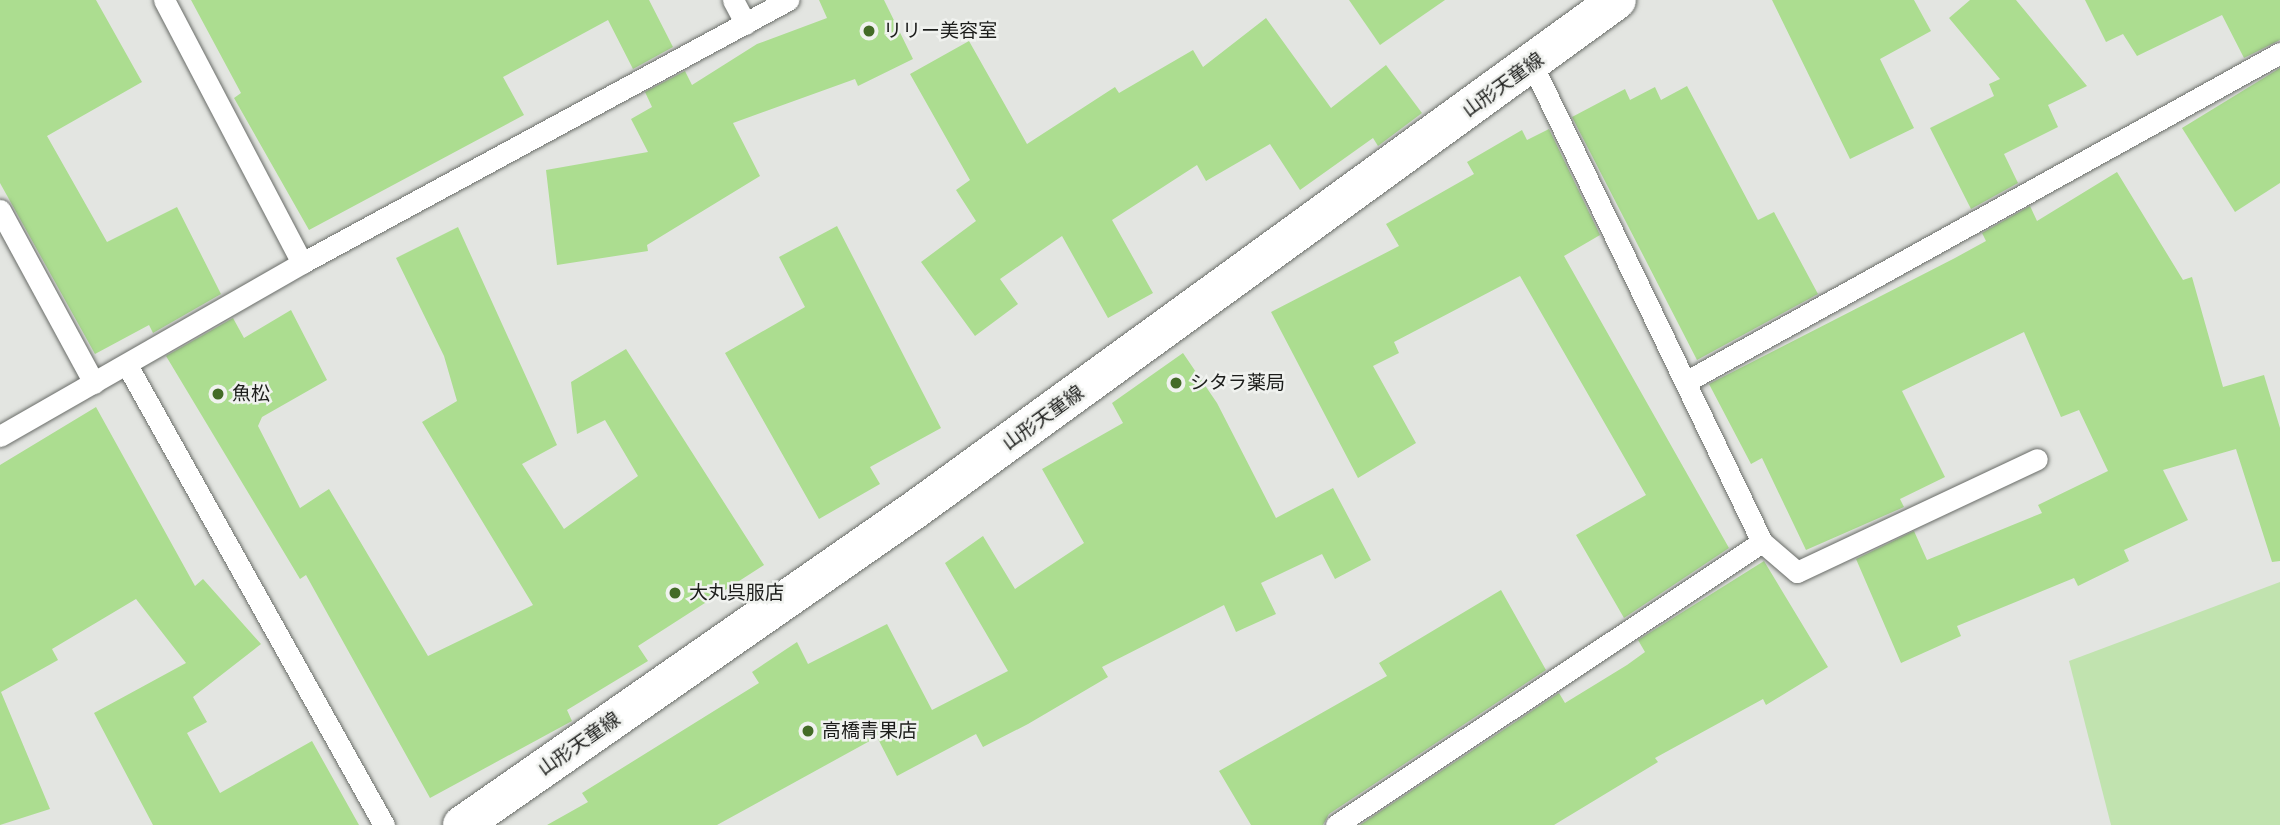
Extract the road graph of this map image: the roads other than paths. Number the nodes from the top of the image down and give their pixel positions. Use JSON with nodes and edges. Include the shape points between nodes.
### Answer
{"nodes":[{"id":1,"x":164,"y":0,"type":"edge"},
{"id":2,"x":733,"y":0,"type":"edge"},
{"id":3,"x":788,"y":0,"type":"edge"},
{"id":4,"x":1617,"y":0,"type":"edge"},
{"id":5,"x":746,"y":24,"type":"junction"},
{"id":6,"x":2280,"y":53,"type":"edge"},
{"id":7,"x":1532,"y":64,"type":"junction"},
{"id":8,"x":0,"y":209,"type":"edge"},
{"id":9,"x":302,"y":262,"type":"junction"},
{"id":10,"x":127,"y":365,"type":"junction"},
{"id":11,"x":1687,"y":381,"type":"junction"},
{"id":12,"x":94,"y":383,"type":"junction"},
{"id":13,"x":0,"y":436,"type":"edge"},
{"id":14,"x":2037,"y":459,"type":"dead end"},
{"id":15,"x":1762,"y":542,"type":"junction"},
{"id":16,"x":384,"y":825,"type":"edge"},
{"id":17,"x":462,"y":825,"type":"edge"},
{"id":18,"x":1336,"y":825,"type":"edge"}],
"edges":[{"from":1,"to":9,"type":"lane"},
{"from":2,"to":5,"type":"lane"},
{"from":3,"to":5,"type":"lane"},
{"from":4,"to":7,"type":"main road","name":"山形天童線"},
{"from":5,"to":9,"type":"lane"},
{"from":6,"to":11,"type":"lane"},
{"from":7,"to":11,"type":"lane"},
{"from":7,"to":17,"type":"main road","name":"山形天童線","via":[[916,509]]},
{"from":8,"to":12,"type":"lane"},
{"from":9,"to":10,"type":"lane"},
{"from":10,"to":12,"type":"lane"},
{"from":10,"to":16,"type":"lane"},
{"from":11,"to":15,"type":"lane"},
{"from":12,"to":13,"type":"lane"},
{"from":14,"to":15,"type":"lane","via":[[1797,572]]},
{"from":15,"to":18,"type":"lane"}]}
